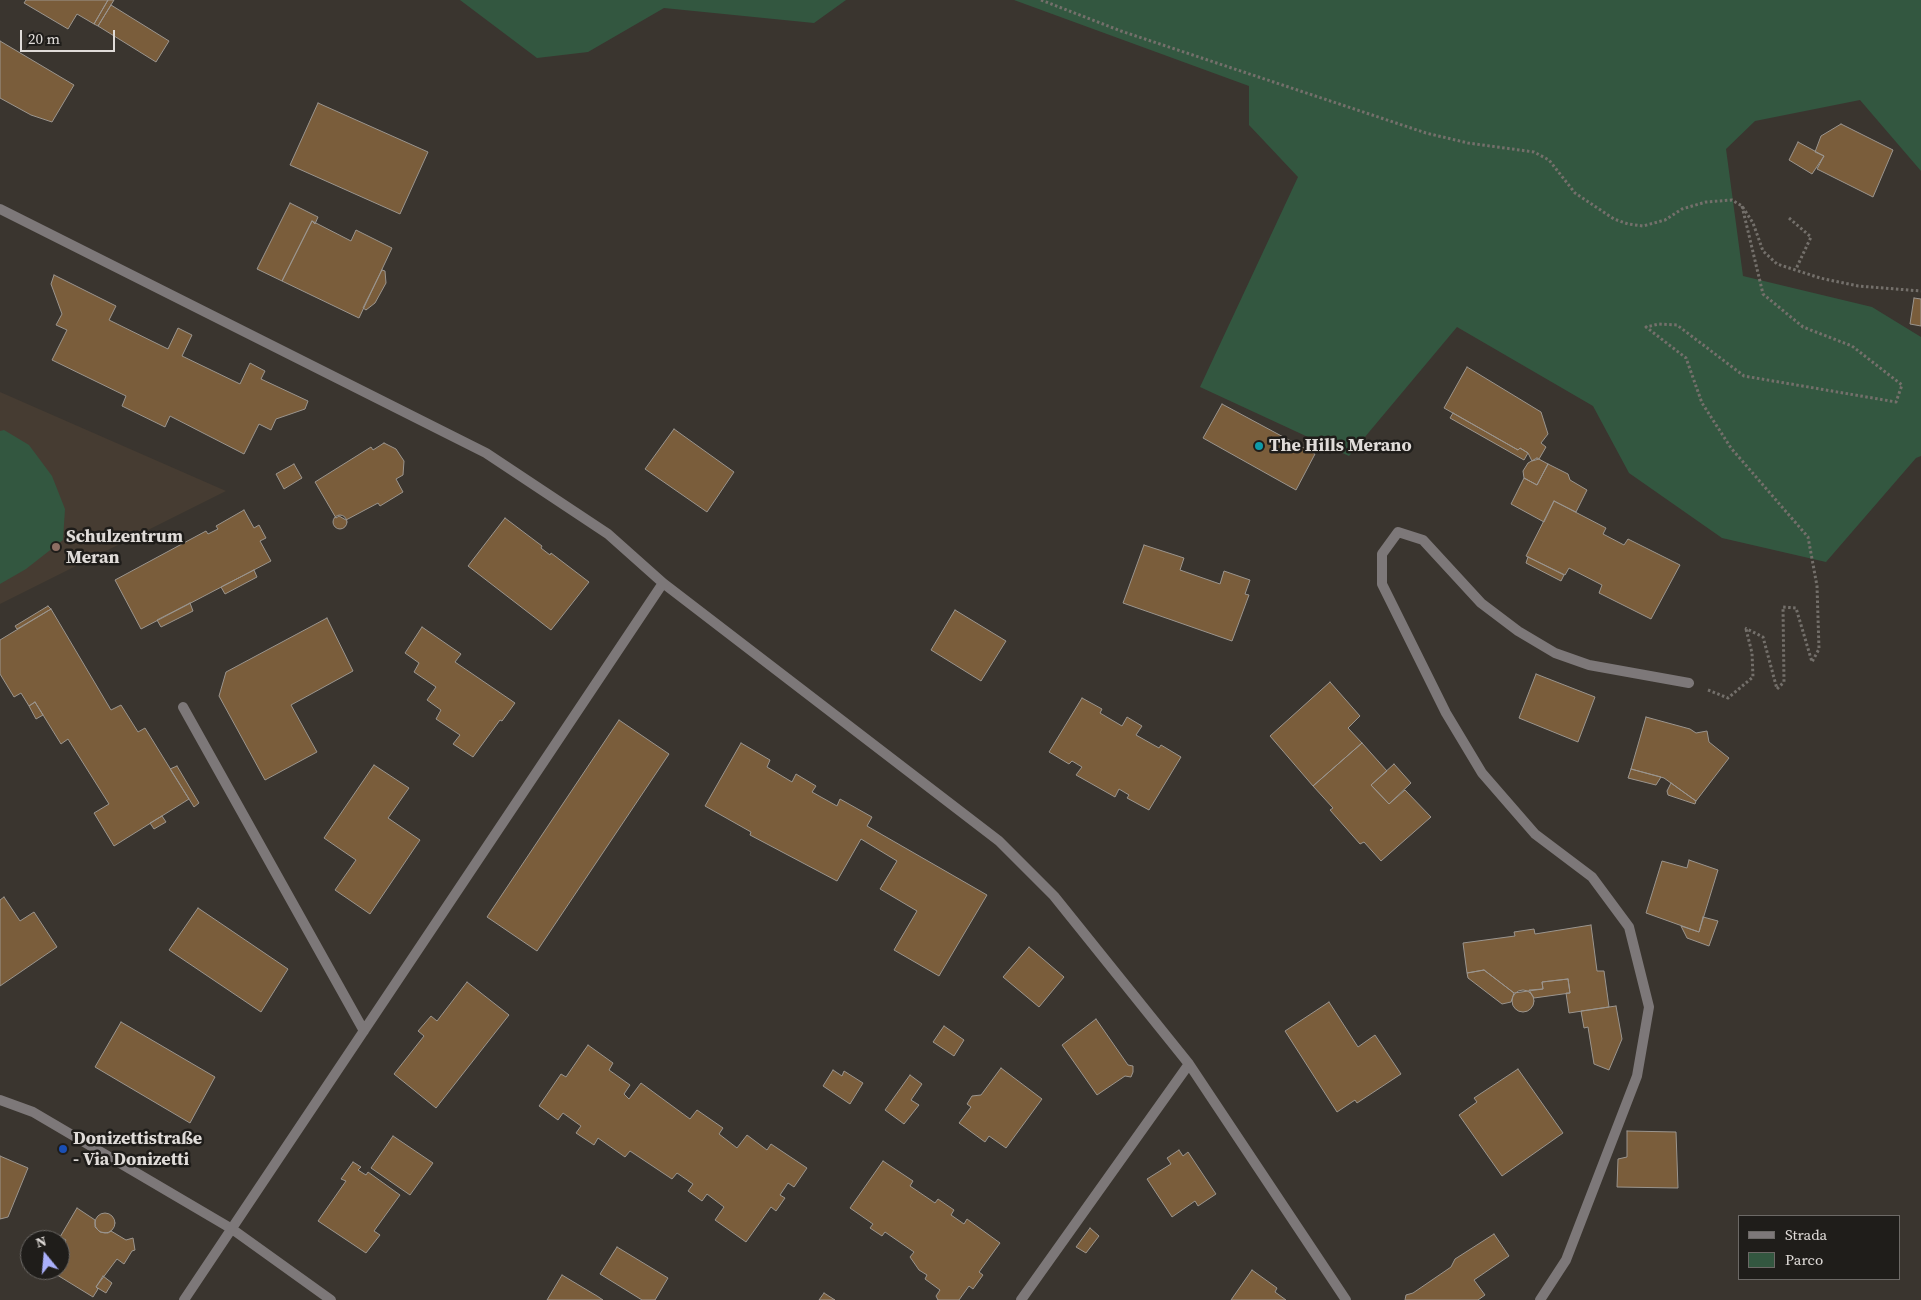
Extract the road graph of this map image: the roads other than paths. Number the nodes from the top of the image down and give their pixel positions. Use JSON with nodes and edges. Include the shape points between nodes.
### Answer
{"nodes":[{"id":1,"x":0,"y":209,"type":"edge"},
{"id":2,"x":664,"y":583,"type":"junction"},
{"id":3,"x":1689,"y":683,"type":"dead end"},
{"id":4,"x":183,"y":707,"type":"dead end"},
{"id":5,"x":364,"y":1031,"type":"junction"},
{"id":6,"x":1189,"y":1064,"type":"junction"},
{"id":7,"x":0,"y":1100,"type":"edge"},
{"id":8,"x":232,"y":1229,"type":"junction"},
{"id":9,"x":184,"y":1300,"type":"edge"},
{"id":10,"x":331,"y":1300,"type":"edge"},
{"id":11,"x":1021,"y":1300,"type":"edge"},
{"id":12,"x":1346,"y":1300,"type":"edge"},
{"id":13,"x":1540,"y":1300,"type":"edge"}],
"edges":[{"from":1,"to":2,"type":"street","via":[[486,452],[608,534]]},
{"from":2,"to":5,"type":"street"},
{"from":2,"to":6,"type":"street","via":[[999,841],[1054,896]]},
{"from":3,"to":13,"type":"street","via":[[1589,665],[1555,653],[1481,603],[1423,540],[1398,532],[1382,554],[1382,584],[1446,713],[1482,773],[1535,834],[1592,877],[1629,927],[1649,1007],[1637,1076],[1566,1260]]},
{"from":4,"to":5,"type":"street"},
{"from":5,"to":8,"type":"street"},
{"from":6,"to":11,"type":"street"},
{"from":6,"to":12,"type":"street"},
{"from":7,"to":8,"type":"street","via":[[33,1112]]},
{"from":8,"to":9,"type":"street"},
{"from":8,"to":10,"type":"street"}]}
